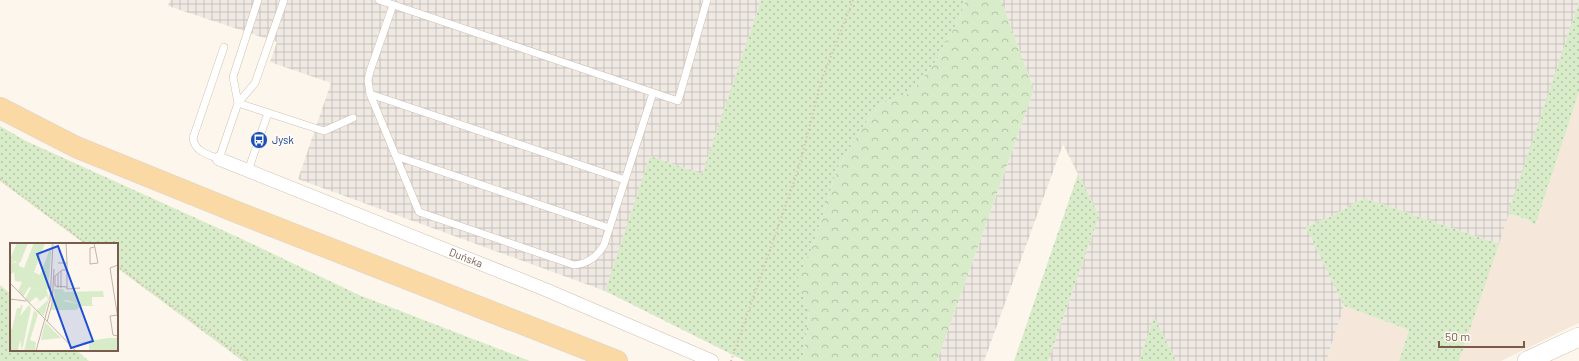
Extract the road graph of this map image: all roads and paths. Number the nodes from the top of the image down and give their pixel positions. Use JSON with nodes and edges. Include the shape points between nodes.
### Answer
{"nodes":[{"id":1,"x":258,"y":0,"type":"edge"},
{"id":2,"x":284,"y":0,"type":"edge"},
{"id":3,"x":379,"y":0,"type":"edge"},
{"id":4,"x":707,"y":0,"type":"edge"},
{"id":5,"x":853,"y":0,"type":"edge"},
{"id":6,"x":393,"y":5,"type":"junction"},
{"id":7,"x":224,"y":47,"type":"dead end"},
{"id":8,"x":653,"y":93,"type":"junction"},
{"id":9,"x":370,"y":94,"type":"junction"},
{"id":10,"x":238,"y":103,"type":"junction"},
{"id":11,"x":0,"y":108,"type":"edge"},
{"id":12,"x":268,"y":113,"type":"junction"},
{"id":13,"x":353,"y":118,"type":"dead end"},
{"id":14,"x":396,"y":156,"type":"junction"},
{"id":15,"x":219,"y":159,"type":"junction"},
{"id":16,"x":248,"y":171,"type":"junction"},
{"id":17,"x":0,"y":179,"type":"edge"},
{"id":18,"x":625,"y":180,"type":"junction"},
{"id":19,"x":609,"y":228,"type":"junction"},
{"id":20,"x":86,"y":243,"type":"edge"},
{"id":21,"x":118,"y":267,"type":"edge"},
{"id":22,"x":1579,"y":337,"type":"edge"},
{"id":23,"x":249,"y":361,"type":"edge"},
{"id":24,"x":617,"y":361,"type":"edge"},
{"id":25,"x":712,"y":361,"type":"edge"},
{"id":26,"x":731,"y":361,"type":"edge"},
{"id":27,"x":1527,"y":361,"type":"edge"}],
"edges":[{"from":1,"to":10,"type":"lane","via":[[233,77]]},
{"from":2,"to":10,"type":"lane","via":[[255,83]]},
{"from":3,"to":6,"type":"lane"},
{"from":4,"to":8,"type":"lane","via":[[678,101]]},
{"from":5,"to":26,"type":"path","via":[[822,79],[798,170]]},
{"from":6,"to":8,"type":"lane"},
{"from":6,"to":9,"type":"lane","via":[[370,71]]},
{"from":7,"to":15,"type":"lane","via":[[193,138],[194,145],[199,151]]},
{"from":8,"to":18,"type":"lane"},
{"from":9,"to":14,"type":"lane"},
{"from":9,"to":18,"type":"lane"},
{"from":10,"to":12,"type":"lane"},
{"from":10,"to":15,"type":"lane"},
{"from":11,"to":24,"type":"main road","via":[[76,147]]},
{"from":12,"to":13,"type":"lane","via":[[324,131]]},
{"from":12,"to":16,"type":"lane"},
{"from":14,"to":19,"type":"lane"},
{"from":14,"to":19,"type":"lane","via":[[419,212],[574,265],[596,257],[604,245]]},
{"from":15,"to":16,"type":"street","name":"Duńska"},
{"from":16,"to":25,"type":"street","name":"Duńska","via":[[552,292]]},
{"from":17,"to":20,"type":"path"},
{"from":18,"to":19,"type":"lane"},
{"from":21,"to":23,"type":"path"},
{"from":22,"to":27,"type":"street"}]}
